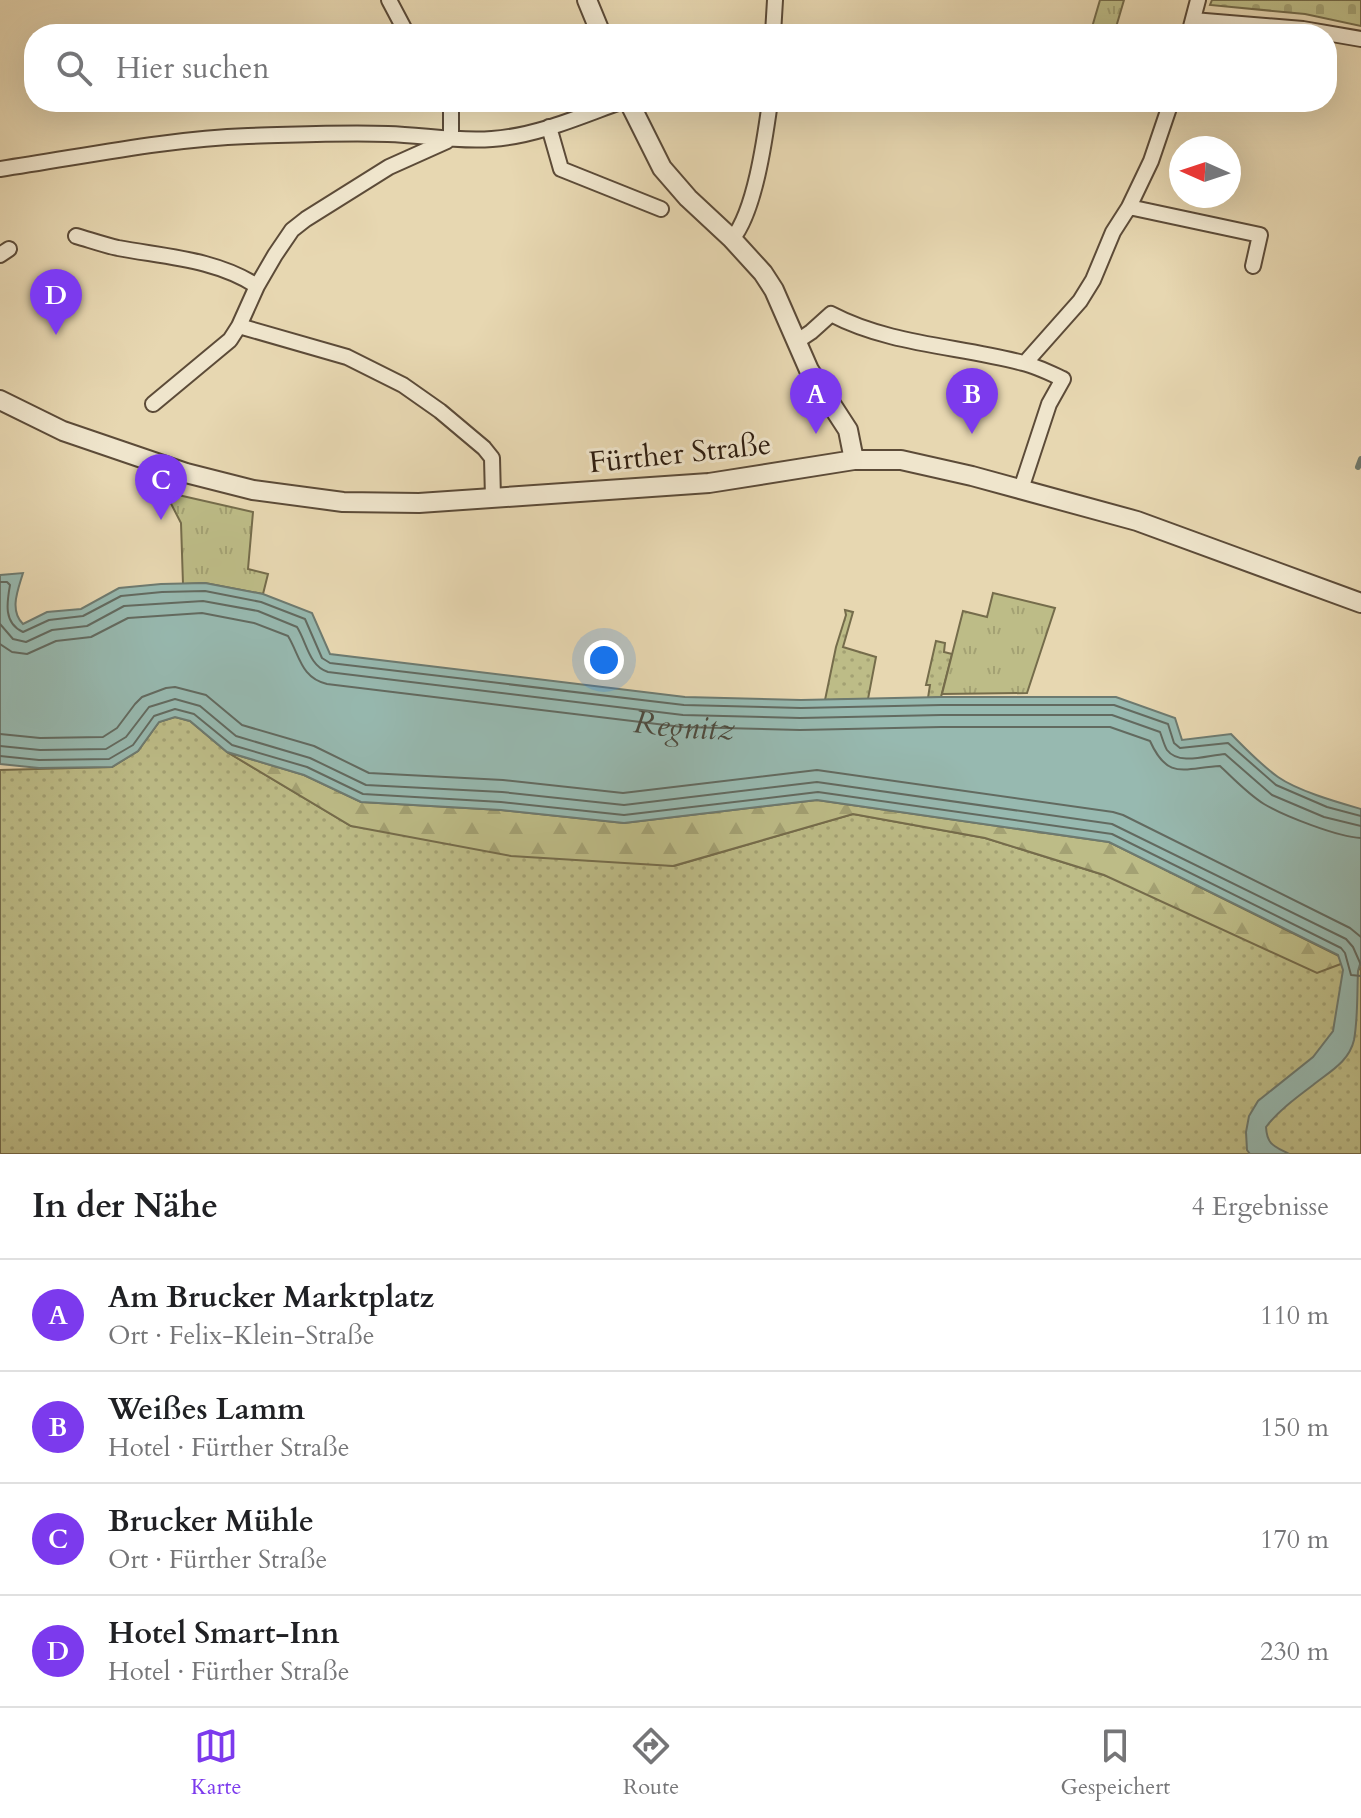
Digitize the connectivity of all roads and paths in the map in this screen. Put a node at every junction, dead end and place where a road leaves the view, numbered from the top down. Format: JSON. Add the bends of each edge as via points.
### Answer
{"nodes":[{"id":1,"x":389,"y":0,"type":"edge"},
{"id":2,"x":587,"y":0,"type":"edge"},
{"id":3,"x":775,"y":0,"type":"edge"},
{"id":4,"x":1198,"y":0,"type":"edge"},
{"id":5,"x":402,"y":24,"type":"edge"},
{"id":6,"x":597,"y":24,"type":"edge"},
{"id":7,"x":774,"y":24,"type":"edge"},
{"id":8,"x":1192,"y":24,"type":"edge"},
{"id":9,"x":1337,"y":35,"type":"edge"},
{"id":10,"x":1361,"y":39,"type":"edge"},
{"id":11,"x":451,"y":112,"type":"edge"},
{"id":12,"x":592,"y":112,"type":"edge"},
{"id":13,"x":634,"y":112,"type":"edge"},
{"id":14,"x":768,"y":112,"type":"edge"},
{"id":15,"x":1168,"y":112,"type":"edge"},
{"id":16,"x":549,"y":127,"type":"junction"},
{"id":17,"x":451,"y":139,"type":"junction"},
{"id":18,"x":0,"y":169,"type":"edge"},
{"id":19,"x":1129,"y":207,"type":"junction"},
{"id":20,"x":661,"y":209,"type":"dead end"},
{"id":21,"x":76,"y":236,"type":"dead end"},
{"id":22,"x":732,"y":239,"type":"junction"},
{"id":23,"x":1253,"y":266,"type":"dead end"},
{"id":24,"x":257,"y":286,"type":"junction"},
{"id":25,"x":239,"y":326,"type":"junction"},
{"id":26,"x":796,"y":342,"type":"junction"},
{"id":27,"x":1025,"y":363,"type":"junction"},
{"id":28,"x":0,"y":400,"type":"edge"},
{"id":29,"x":153,"y":404,"type":"dead end"},
{"id":30,"x":854,"y":460,"type":"junction"},
{"id":31,"x":1021,"y":489,"type":"junction"},
{"id":32,"x":493,"y":498,"type":"junction"},
{"id":33,"x":1361,"y":603,"type":"edge"}],
"edges":[{"from":1,"to":5,"type":"street"},
{"from":2,"to":6,"type":"street"},
{"from":3,"to":7,"type":"street"},
{"from":4,"to":8,"type":"street"},
{"from":9,"to":10,"type":"street"},
{"from":11,"to":17,"type":"street"},
{"from":12,"to":16,"type":"street"},
{"from":13,"to":22,"type":"street","via":[[662,168]]},
{"from":14,"to":22,"type":"street","via":[[749,210]]},
{"from":15,"to":19,"type":"street"},
{"from":16,"to":17,"type":"street","via":[[492,139]]},
{"from":16,"to":20,"type":"street","via":[[561,169]]},
{"from":17,"to":18,"type":"street","via":[[388,134],[244,136]]},
{"from":17,"to":24,"type":"street","via":[[389,167],[306,219],[283,241]]},
{"from":19,"to":23,"type":"street","via":[[1260,235]]},
{"from":19,"to":27,"type":"street","via":[[1080,301]]},
{"from":21,"to":24,"type":"street","via":[[203,262]]},
{"from":22,"to":26,"type":"street","via":[[774,290]]},
{"from":24,"to":25,"type":"street"},
{"from":25,"to":29,"type":"street","via":[[216,353]]},
{"from":25,"to":32,"type":"street","via":[[347,357],[403,385],[492,458]]},
{"from":26,"to":27,"type":"street","via":[[831,314],[876,334]]},
{"from":26,"to":30,"type":"street","via":[[848,430]]},
{"from":27,"to":31,"type":"street","via":[[1063,379],[1049,404]]},
{"from":28,"to":32,"type":"street","name":"Fürther Straße","via":[[122,452],[253,490],[370,503]]},
{"from":30,"to":31,"type":"street","name":"Fürther Straße","via":[[901,460]]},
{"from":30,"to":32,"type":"street","name":"Fürther Straße","via":[[709,483]]},
{"from":31,"to":33,"type":"street","name":"Fürther Straße","via":[[1137,521]]}]}
